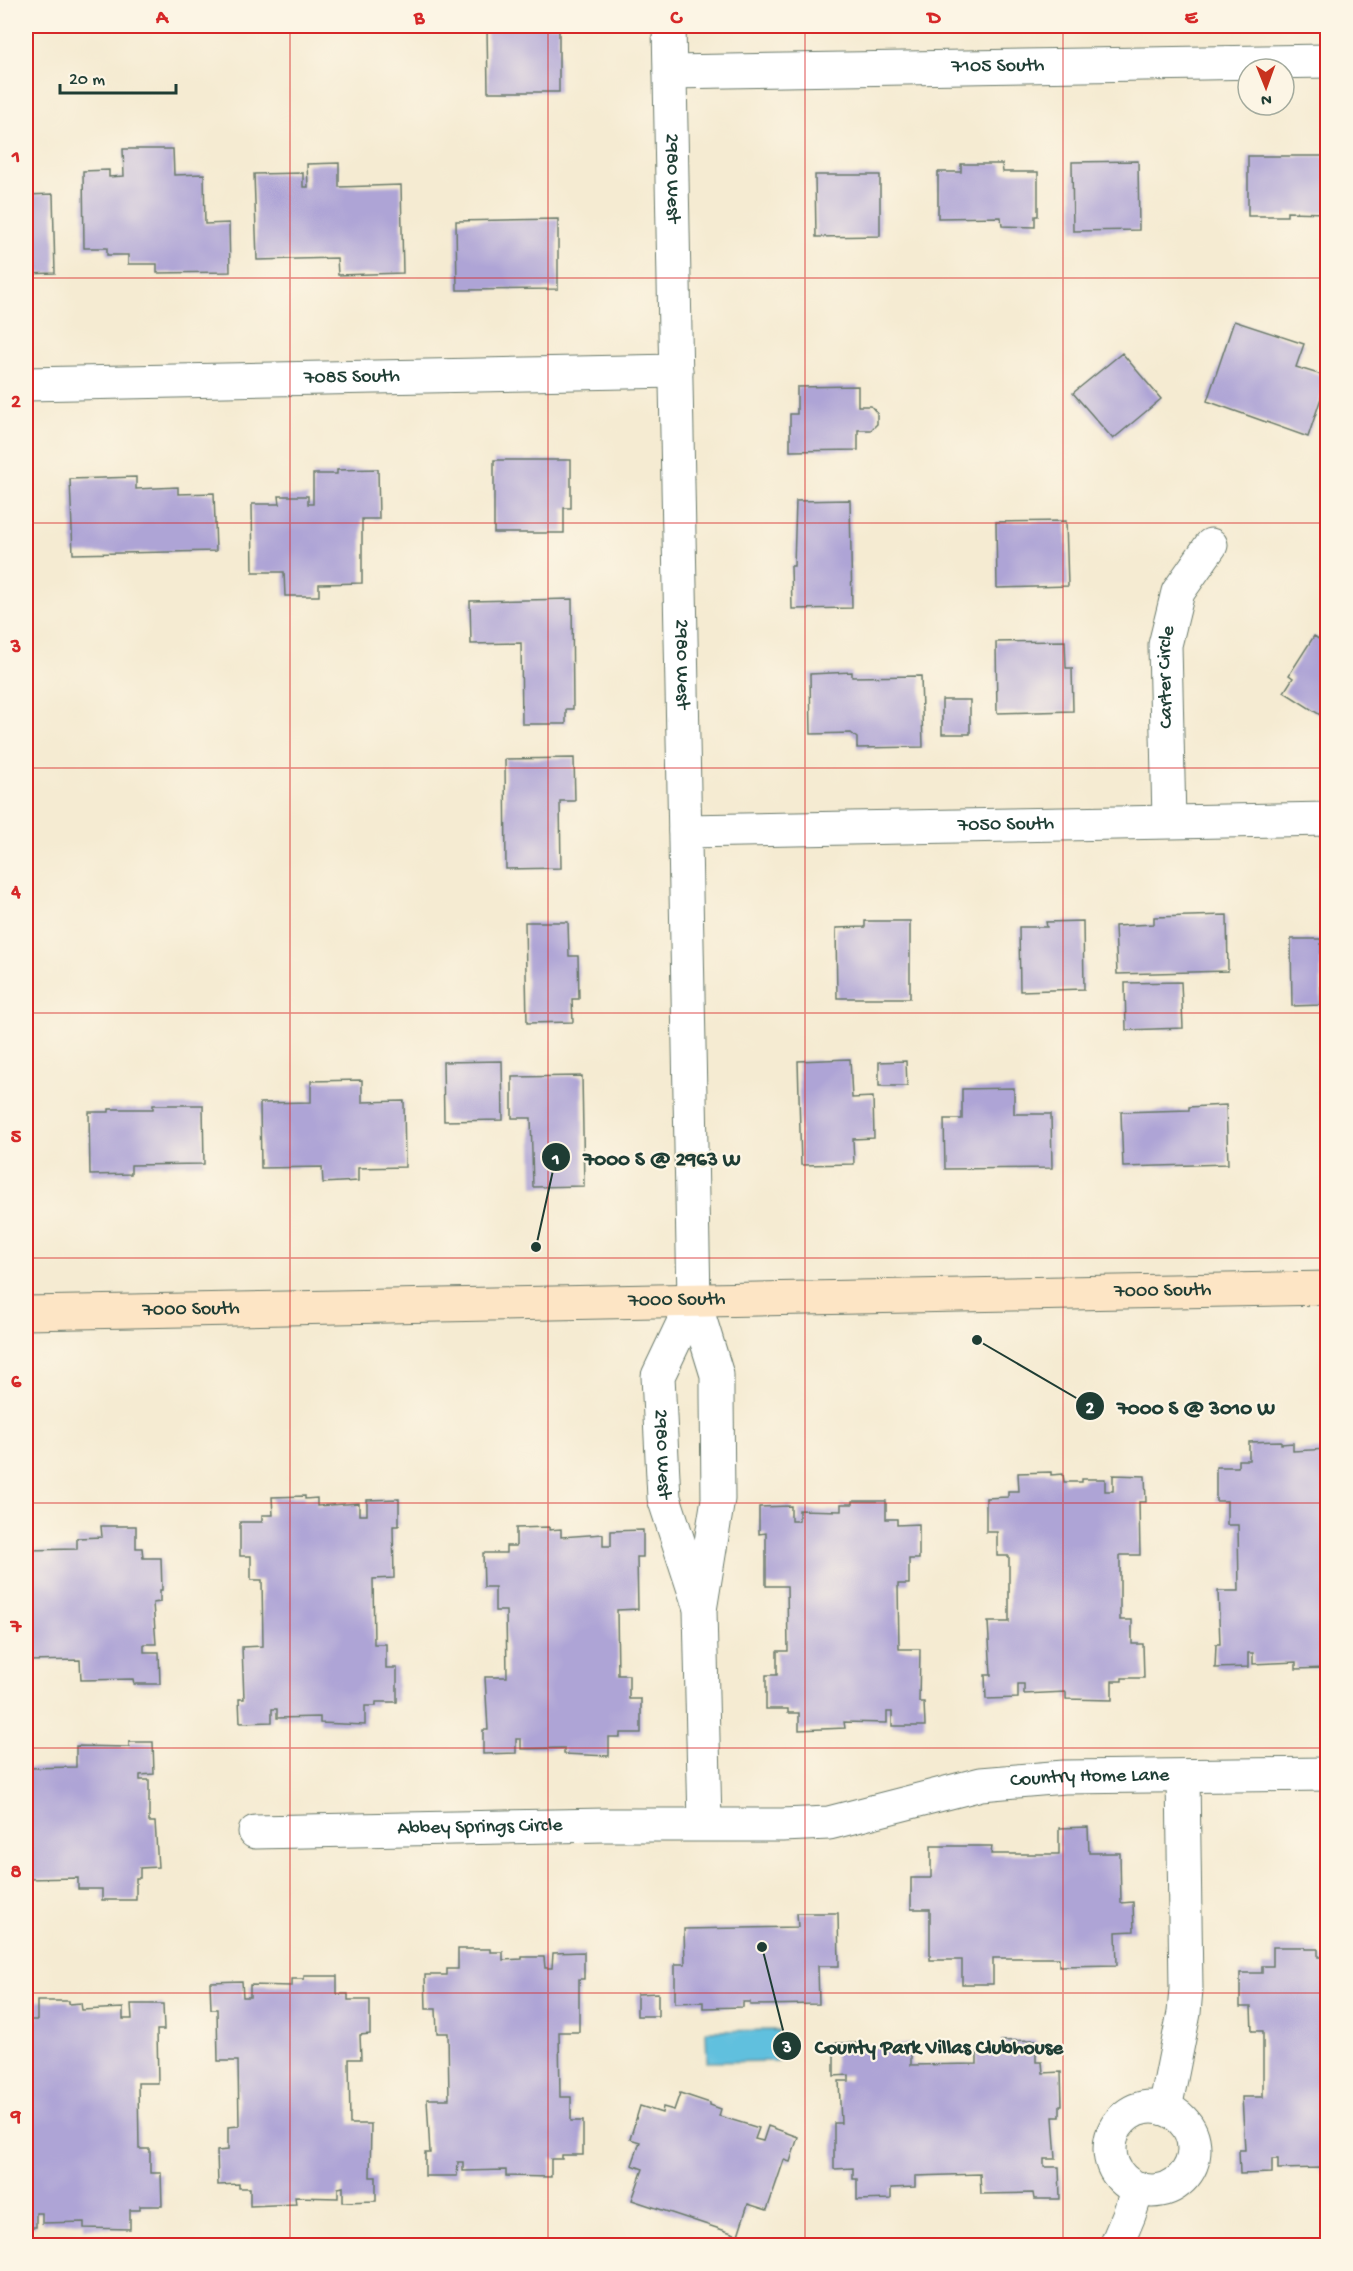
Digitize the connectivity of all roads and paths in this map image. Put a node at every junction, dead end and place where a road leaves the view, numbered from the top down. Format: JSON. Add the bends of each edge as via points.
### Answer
{"nodes":[{"id":1,"x":669,"y":26,"type":"edge"},
{"id":2,"x":1328,"y":61,"type":"edge"},
{"id":3,"x":670,"y":72,"type":"junction"},
{"id":4,"x":676,"y":371,"type":"junction"},
{"id":5,"x":26,"y":384,"type":"edge"},
{"id":6,"x":1212,"y":546,"type":"dead end"},
{"id":7,"x":1328,"y":819,"type":"edge"},
{"id":8,"x":1169,"y":821,"type":"junction"},
{"id":9,"x":685,"y":831,"type":"junction"},
{"id":10,"x":1328,"y":1288,"type":"edge"},
{"id":11,"x":694,"y":1300,"type":"junction"},
{"id":12,"x":26,"y":1313,"type":"edge"},
{"id":13,"x":700,"y":1610,"type":"junction"},
{"id":14,"x":1328,"y":1774,"type":"edge"},
{"id":15,"x":1183,"y":1777,"type":"junction"},
{"id":16,"x":705,"y":1824,"type":"junction"},
{"id":17,"x":255,"y":1832,"type":"dead end"},
{"id":18,"x":1166,"y":2109,"type":"junction"},
{"id":19,"x":1137,"y":2188,"type":"junction"},
{"id":20,"x":1116,"y":2246,"type":"edge"}],
"edges":[{"from":1,"to":3,"type":"street","name":"2980 West"},
{"from":2,"to":3,"type":"street","name":"7105 South"},
{"from":3,"to":4,"type":"street","name":"2980 West"},
{"from":4,"to":5,"type":"street","name":"7085 South"},
{"from":4,"to":9,"type":"street","name":"2980 West"},
{"from":6,"to":8,"type":"street","name":"Carter Circle","via":[[1178,592],[1165,645]]},
{"from":7,"to":8,"type":"street","name":"7050 South"},
{"from":8,"to":9,"type":"street","name":"7050 South"},
{"from":9,"to":11,"type":"street","name":"2980 West"},
{"from":10,"to":11,"type":"main road","name":"7000 South"},
{"from":11,"to":12,"type":"main road","name":"7000 South"},
{"from":11,"to":13,"type":"street","name":"2980 West","via":[[717,1375],[718,1499]]},
{"from":11,"to":13,"type":"street","name":"2980 West","via":[[658,1376],[664,1498]]},
{"from":13,"to":16,"type":"street","name":"2980 West"},
{"from":14,"to":15,"type":"street"},
{"from":15,"to":16,"type":"street","name":"Country Home Lane","via":[[1021,1779],[981,1784],[829,1823]]},
{"from":15,"to":18,"type":"street","name":"Country Home Lane","via":[[1186,1989]]},
{"from":16,"to":17,"type":"street","name":"Abbey Springs Circle"},
{"from":18,"to":19,"type":"street","via":[[1143,2108],[1130,2113],[1113,2134],[1112,2161],[1118,2173]]},
{"from":18,"to":19,"type":"street","via":[[1182,2119],[1190,2130],[1194,2157],[1180,2181],[1168,2188]]},
{"from":19,"to":20,"type":"street"}]}
